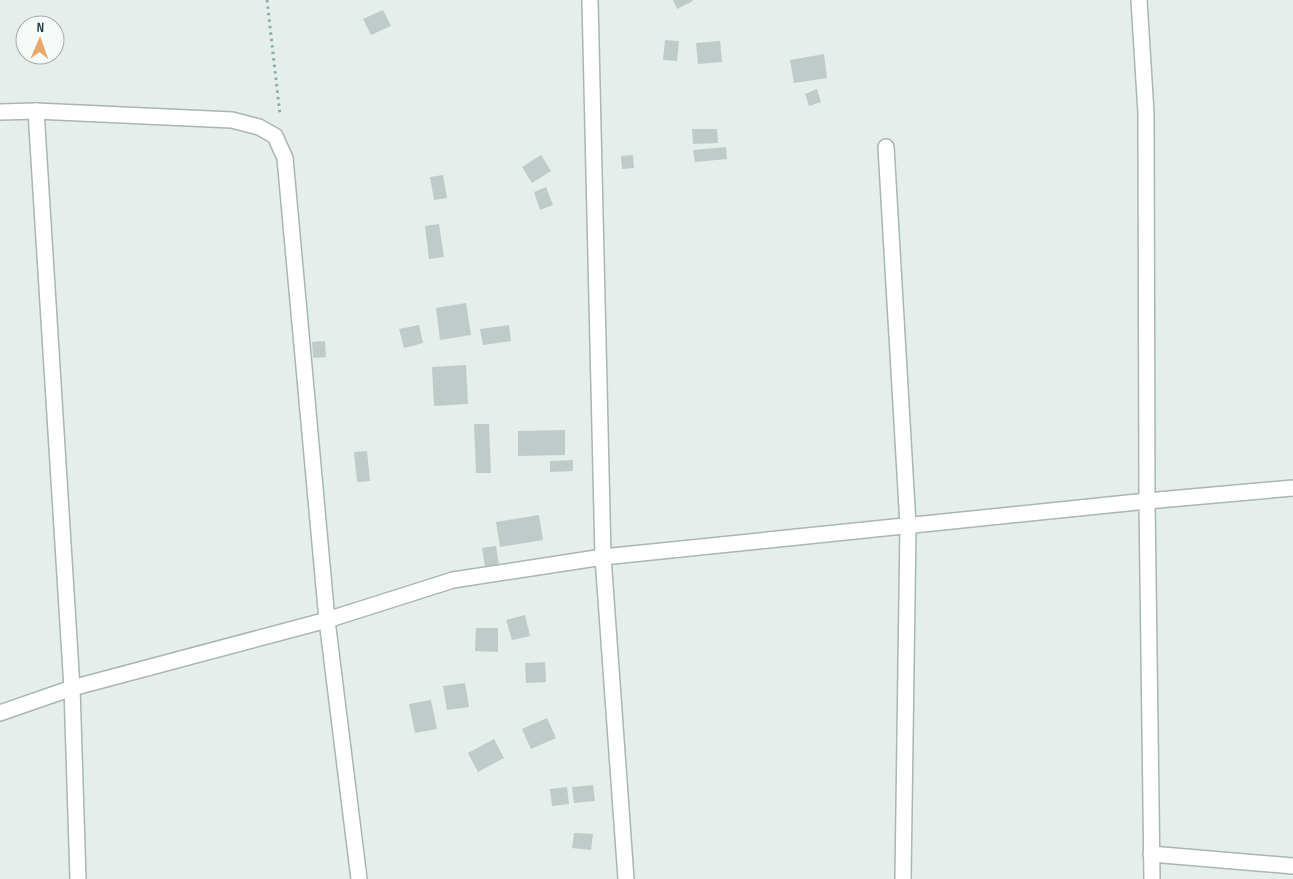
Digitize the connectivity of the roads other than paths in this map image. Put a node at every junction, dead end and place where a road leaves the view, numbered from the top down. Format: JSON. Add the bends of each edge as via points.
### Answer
{"nodes":[{"id":1,"x":590,"y":0,"type":"edge"},
{"id":2,"x":1140,"y":0,"type":"edge"},
{"id":3,"x":36,"y":111,"type":"junction"},
{"id":4,"x":0,"y":112,"type":"edge"},
{"id":5,"x":886,"y":147,"type":"dead end"},
{"id":6,"x":1293,"y":488,"type":"edge"},
{"id":7,"x":1147,"y":501,"type":"junction"},
{"id":8,"x":908,"y":525,"type":"junction"},
{"id":9,"x":603,"y":557,"type":"junction"},
{"id":10,"x":327,"y":620,"type":"junction"},
{"id":11,"x":72,"y":688,"type":"junction"},
{"id":12,"x":0,"y":713,"type":"edge"},
{"id":13,"x":1151,"y":854,"type":"junction"},
{"id":14,"x":1293,"y":866,"type":"edge"},
{"id":15,"x":78,"y":879,"type":"edge"},
{"id":16,"x":359,"y":879,"type":"edge"},
{"id":17,"x":626,"y":879,"type":"edge"},
{"id":18,"x":902,"y":879,"type":"edge"},
{"id":19,"x":1152,"y":879,"type":"edge"}],
"edges":[{"from":1,"to":9,"type":"street"},
{"from":2,"to":7,"type":"street","via":[[1146,113]]},
{"from":3,"to":4,"type":"street"},
{"from":3,"to":10,"type":"street","via":[[232,120],[259,127],[275,136],[285,158]]},
{"from":3,"to":11,"type":"street"},
{"from":5,"to":8,"type":"street"},
{"from":6,"to":7,"type":"street"},
{"from":7,"to":8,"type":"street"},
{"from":7,"to":13,"type":"street"},
{"from":8,"to":9,"type":"street"},
{"from":8,"to":18,"type":"street"},
{"from":9,"to":10,"type":"street","via":[[453,580]]},
{"from":9,"to":17,"type":"street"},
{"from":10,"to":11,"type":"street"},
{"from":10,"to":16,"type":"street"},
{"from":11,"to":12,"type":"street"},
{"from":11,"to":15,"type":"street"},
{"from":13,"to":14,"type":"street"},
{"from":13,"to":19,"type":"street"}]}
